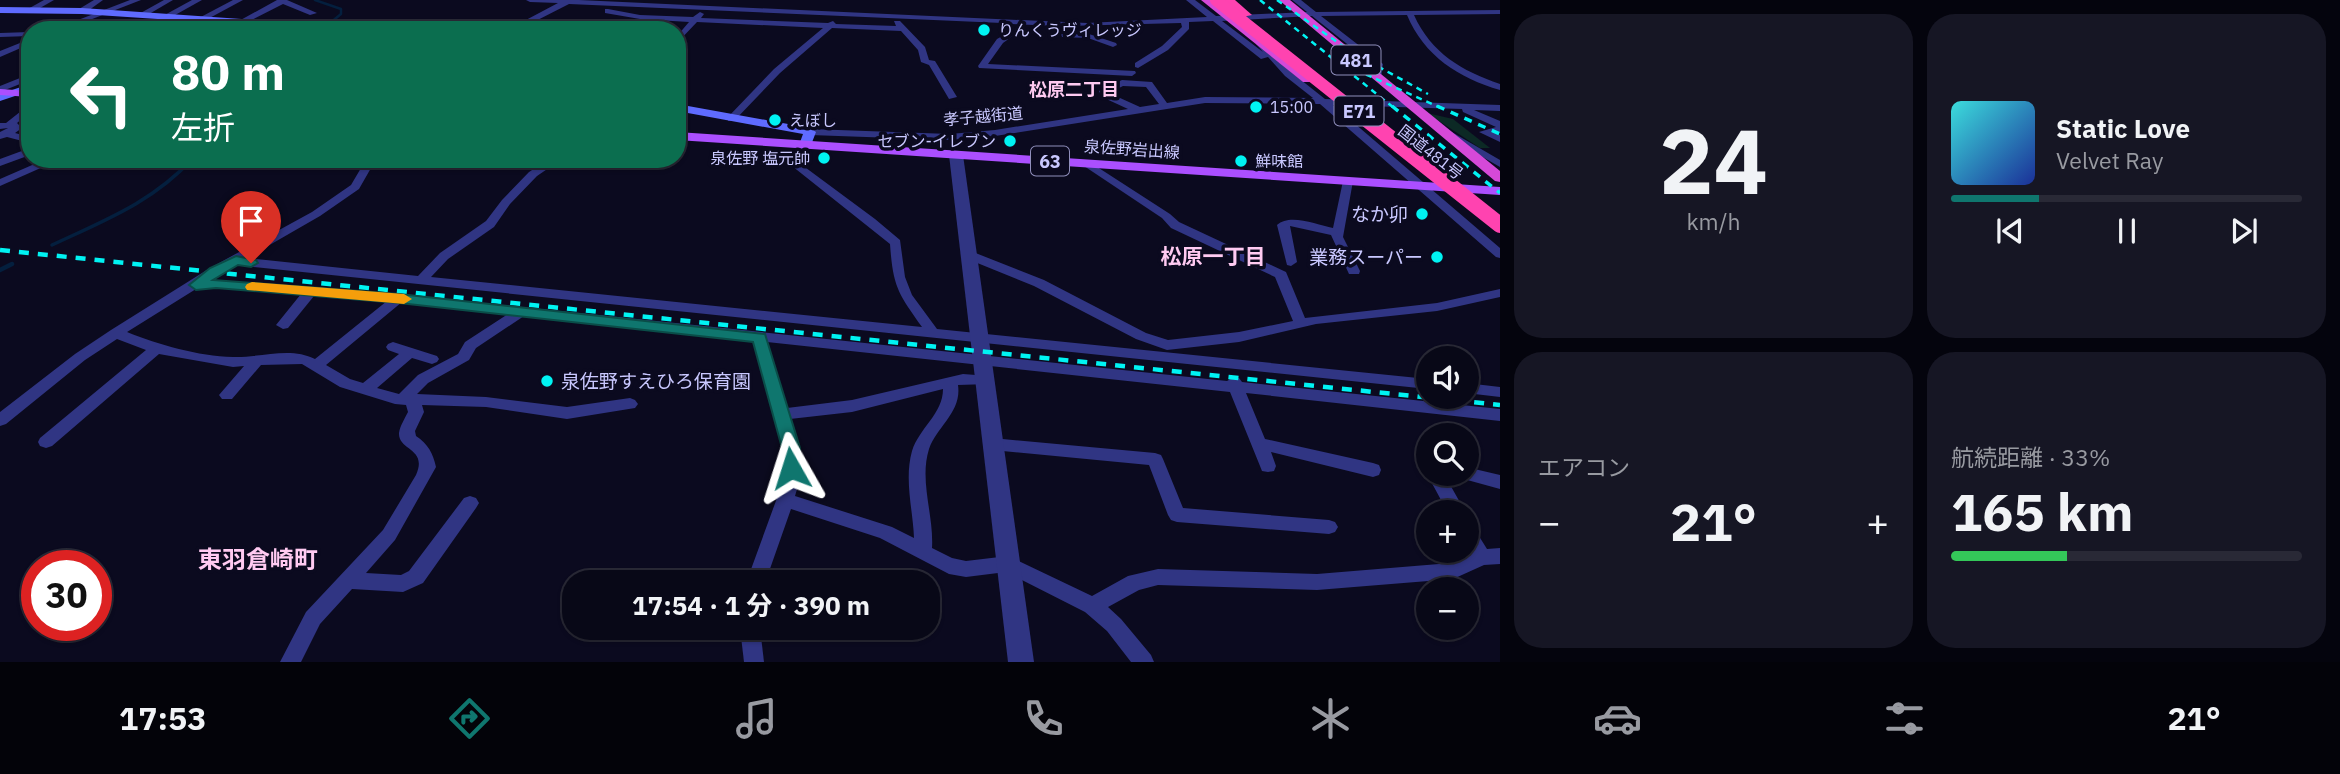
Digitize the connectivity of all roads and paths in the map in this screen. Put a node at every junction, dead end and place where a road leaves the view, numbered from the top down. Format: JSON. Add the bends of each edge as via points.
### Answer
{"nodes":[{"id":1,"x":50,"y":0,"type":"edge"},
{"id":2,"x":99,"y":0,"type":"edge"},
{"id":3,"x":137,"y":0,"type":"edge"},
{"id":4,"x":169,"y":0,"type":"edge"},
{"id":5,"x":198,"y":0,"type":"edge"},
{"id":6,"x":239,"y":0,"type":"edge"},
{"id":7,"x":282,"y":0,"type":"edge"},
{"id":8,"x":530,"y":0,"type":"edge"},
{"id":9,"x":1190,"y":0,"type":"edge"},
{"id":10,"x":1228,"y":0,"type":"edge"},
{"id":11,"x":1284,"y":0,"type":"edge"},
{"id":12,"x":1296,"y":0,"type":"edge"},
{"id":13,"x":1474,"y":0,"type":"edge"},
{"id":14,"x":565,"y":3,"type":"edge"},
{"id":15,"x":30,"y":5,"type":"edge"},
{"id":16,"x":1210,"y":5,"type":"edge"},
{"id":17,"x":705,"y":8,"type":"junction"},
{"id":18,"x":5,"y":10,"type":"edge"},
{"id":19,"x":82,"y":11,"type":"junction"},
{"id":20,"x":104,"y":12,"type":"junction"},
{"id":21,"x":1488,"y":12,"type":"junction"},
{"id":22,"x":1500,"y":12,"type":"edge"},
{"id":23,"x":313,"y":13,"type":"dead end"},
{"id":24,"x":841,"y":14,"type":"junction"},
{"id":25,"x":1308,"y":14,"type":"junction"},
{"id":26,"x":1410,"y":14,"type":"junction"},
{"id":27,"x":141,"y":15,"type":"junction"},
{"id":28,"x":892,"y":16,"type":"junction"},
{"id":29,"x":165,"y":17,"type":"junction"},
{"id":30,"x":1227,"y":18,"type":"junction"},
{"id":31,"x":195,"y":19,"type":"junction"},
{"id":32,"x":695,"y":19,"type":"junction"},
{"id":33,"x":80,"y":21,"type":"edge"},
{"id":34,"x":190,"y":21,"type":"edge"},
{"id":35,"x":226,"y":21,"type":"edge"},
{"id":36,"x":243,"y":21,"type":"edge"},
{"id":37,"x":529,"y":21,"type":"edge"},
{"id":38,"x":1004,"y":21,"type":"junction"},
{"id":39,"x":1185,"y":21,"type":"junction"},
{"id":40,"x":1062,"y":24,"type":"junction"},
{"id":41,"x":830,"y":26,"type":"junction"},
{"id":42,"x":902,"y":29,"type":"junction"},
{"id":43,"x":686,"y":30,"type":"edge"},
{"id":44,"x":21,"y":34,"type":"edge"},
{"id":45,"x":0,"y":35,"type":"edge"},
{"id":46,"x":1260,"y":44,"type":"junction"},
{"id":47,"x":21,"y":45,"type":"edge"},
{"id":48,"x":1113,"y":45,"type":"dead end"},
{"id":49,"x":0,"y":54,"type":"edge"},
{"id":50,"x":1288,"y":75,"type":"junction"},
{"id":51,"x":21,"y":82,"type":"edge"},
{"id":52,"x":1500,"y":87,"type":"edge"},
{"id":53,"x":4,"y":91,"type":"edge"},
{"id":54,"x":952,"y":97,"type":"dead end"},
{"id":55,"x":0,"y":98,"type":"edge"},
{"id":56,"x":1332,"y":103,"type":"junction"},
{"id":57,"x":1412,"y":106,"type":"junction"},
{"id":58,"x":1166,"y":107,"type":"junction"},
{"id":59,"x":1462,"y":108,"type":"junction"},
{"id":60,"x":1500,"y":108,"type":"edge"},
{"id":61,"x":686,"y":109,"type":"edge"},
{"id":62,"x":1140,"y":111,"type":"junction"},
{"id":63,"x":21,"y":115,"type":"edge"},
{"id":64,"x":731,"y":119,"type":"junction"},
{"id":65,"x":1434,"y":124,"type":"junction"},
{"id":66,"x":1354,"y":126,"type":"junction"},
{"id":67,"x":1500,"y":127,"type":"edge"},
{"id":68,"x":4,"y":130,"type":"edge"},
{"id":69,"x":1475,"y":131,"type":"dead end"},
{"id":70,"x":686,"y":136,"type":"edge"},
{"id":71,"x":21,"y":137,"type":"edge"},
{"id":72,"x":807,"y":138,"type":"junction"},
{"id":73,"x":1500,"y":140,"type":"edge"},
{"id":74,"x":21,"y":155,"type":"edge"},
{"id":75,"x":956,"y":155,"type":"junction"},
{"id":76,"x":0,"y":163,"type":"edge"},
{"id":77,"x":1088,"y":164,"type":"junction"},
{"id":78,"x":1420,"y":164,"type":"junction"},
{"id":79,"x":1500,"y":164,"type":"edge"},
{"id":80,"x":35,"y":168,"type":"edge"},
{"id":81,"x":366,"y":168,"type":"edge"},
{"id":82,"x":543,"y":168,"type":"edge"},
{"id":83,"x":1500,"y":178,"type":"edge"},
{"id":84,"x":1348,"y":181,"type":"junction"},
{"id":85,"x":0,"y":183,"type":"edge"},
{"id":86,"x":1423,"y":187,"type":"junction"},
{"id":87,"x":1449,"y":188,"type":"junction"},
{"id":88,"x":1500,"y":191,"type":"edge"},
{"id":89,"x":1500,"y":208,"type":"edge"},
{"id":90,"x":1500,"y":225,"type":"edge"},
{"id":91,"x":1500,"y":231,"type":"edge"},
{"id":92,"x":1338,"y":233,"type":"junction"},
{"id":93,"x":1500,"y":254,"type":"edge"},
{"id":94,"x":969,"y":255,"type":"junction"},
{"id":95,"x":236,"y":261,"type":"junction"},
{"id":96,"x":1291,"y":262,"type":"dead end"},
{"id":97,"x":1353,"y":271,"type":"dead end"},
{"id":98,"x":421,"y":281,"type":"junction"},
{"id":99,"x":196,"y":285,"type":"junction"},
{"id":100,"x":310,"y":292,"type":"junction"},
{"id":101,"x":1500,"y":293,"type":"edge"},
{"id":102,"x":399,"y":299,"type":"junction"},
{"id":103,"x":520,"y":312,"type":"junction"},
{"id":104,"x":1301,"y":324,"type":"junction"},
{"id":105,"x":284,"y":325,"type":"dead end"},
{"id":106,"x":116,"y":333,"type":"junction"},
{"id":107,"x":934,"y":334,"type":"junction"},
{"id":108,"x":759,"y":338,"type":"junction"},
{"id":109,"x":979,"y":338,"type":"junction"},
{"id":110,"x":393,"y":347,"type":"dead end"},
{"id":111,"x":156,"y":349,"type":"junction"},
{"id":112,"x":410,"y":352,"type":"junction"},
{"id":113,"x":432,"y":359,"type":"dead end"},
{"id":114,"x":256,"y":362,"type":"junction"},
{"id":115,"x":1229,"y":364,"type":"junction"},
{"id":116,"x":316,"y":365,"type":"junction"},
{"id":117,"x":983,"y":371,"type":"junction"},
{"id":118,"x":950,"y":382,"type":"junction"},
{"id":119,"x":1416,"y":383,"type":"edge"},
{"id":120,"x":1236,"y":387,"type":"junction"},
{"id":121,"x":366,"y":389,"type":"junction"},
{"id":122,"x":1479,"y":390,"type":"edge"},
{"id":123,"x":1500,"y":392,"type":"edge"},
{"id":124,"x":227,"y":395,"type":"dead end"},
{"id":125,"x":407,"y":400,"type":"junction"},
{"id":126,"x":630,"y":404,"type":"dead end"},
{"id":127,"x":782,"y":414,"type":"junction"},
{"id":128,"x":1500,"y":415,"type":"edge"},
{"id":129,"x":0,"y":421,"type":"edge"},
{"id":130,"x":46,"y":442,"type":"dead end"},
{"id":131,"x":1258,"y":443,"type":"junction"},
{"id":132,"x":992,"y":444,"type":"junction"},
{"id":133,"x":1268,"y":466,"type":"dead end"},
{"id":134,"x":1373,"y":471,"type":"dead end"},
{"id":135,"x":1479,"y":476,"type":"edge"},
{"id":136,"x":1500,"y":482,"type":"edge"},
{"id":137,"x":786,"y":500,"type":"junction"},
{"id":138,"x":470,"y":503,"type":"dead end"},
{"id":139,"x":1329,"y":527,"type":"dead end"},
{"id":140,"x":923,"y":553,"type":"junction"},
{"id":141,"x":1491,"y":556,"type":"edge"},
{"id":142,"x":1008,"y":564,"type":"junction"},
{"id":143,"x":760,"y":570,"type":"edge"},
{"id":144,"x":346,"y":580,"type":"junction"},
{"id":145,"x":1092,"y":606,"type":"junction"},
{"id":146,"x":751,"y":640,"type":"edge"},
{"id":147,"x":752,"y":661,"type":"edge"},
{"id":148,"x":290,"y":662,"type":"edge"},
{"id":149,"x":1021,"y":662,"type":"edge"},
{"id":150,"x":1144,"y":662,"type":"edge"}],
"edges":[{"from":1,"to":15,"type":"street"},
{"from":2,"to":19,"type":"street"},
{"from":3,"to":20,"type":"street"},
{"from":4,"to":27,"type":"street"},
{"from":5,"to":29,"type":"street"},
{"from":6,"to":31,"type":"street"},
{"from":7,"to":23,"type":"street"},
{"from":7,"to":36,"type":"street"},
{"from":8,"to":14,"type":"street"},
{"from":9,"to":16,"type":"street"},
{"from":10,"to":89,"type":"highway","number":"E71"},
{"from":11,"to":25,"type":"highway","name":"国道481号","number":"481"},
{"from":12,"to":25,"type":"street"},
{"from":13,"to":21,"type":"street"},
{"from":14,"to":17,"type":"street"},
{"from":14,"to":32,"type":"street","via":[[640,17]]},
{"from":14,"to":37,"type":"street"},
{"from":15,"to":18,"type":"main road"},
{"from":15,"to":19,"type":"main road"},
{"from":16,"to":30,"type":"highway","name":"国道481号","number":"481"},
{"from":16,"to":39,"type":"street"},
{"from":16,"to":50,"type":"street"},
{"from":16,"to":90,"type":"highway","number":"E71","bridge":true},
{"from":17,"to":24,"type":"street"},
{"from":17,"to":32,"type":"street"},
{"from":19,"to":20,"type":"main road"},
{"from":20,"to":27,"type":"main road"},
{"from":20,"to":33,"type":"street"},
{"from":21,"to":22,"type":"street"},
{"from":21,"to":26,"type":"street"},
{"from":24,"to":28,"type":"street"},
{"from":24,"to":41,"type":"street"},
{"from":25,"to":26,"type":"street"},
{"from":25,"to":30,"type":"street"},
{"from":25,"to":57,"type":"highway","name":"国道481号","number":"481"},
{"from":26,"to":52,"type":"street","via":[[1417,33],[1436,55]]},
{"from":27,"to":29,"type":"main road"},
{"from":28,"to":38,"type":"street"},
{"from":28,"to":42,"type":"street"},
{"from":29,"to":31,"type":"main road"},
{"from":30,"to":46,"type":"highway","name":"国道481号","number":"481"},
{"from":31,"to":34,"type":"main road"},
{"from":31,"to":35,"type":"main road"},
{"from":32,"to":41,"type":"street"},
{"from":32,"to":43,"type":"street"},
{"from":38,"to":39,"type":"street","via":[[1010,35],[982,66],[1135,69],[1165,48],[1186,27]]},
{"from":38,"to":40,"type":"street"},
{"from":39,"to":40,"type":"street"},
{"from":40,"to":48,"type":"street","via":[[1065,35],[1089,36]]},
{"from":41,"to":42,"type":"street"},
{"from":41,"to":64,"type":"street","via":[[776,71]]},
{"from":42,"to":54,"type":"street","via":[[922,49],[925,62],[932,63]]},
{"from":44,"to":45,"type":"street"},
{"from":46,"to":50,"type":"street"},
{"from":46,"to":56,"type":"highway","name":"国道481号","number":"481"},
{"from":47,"to":49,"type":"street"},
{"from":50,"to":56,"type":"street"},
{"from":51,"to":53,"type":"street"},
{"from":53,"to":55,"type":"main road"},
{"from":56,"to":57,"type":"street","name":"孝子越街道"},
{"from":56,"to":58,"type":"street","name":"孝子越街道","via":[[1218,100]]},
{"from":56,"to":66,"type":"street"},
{"from":56,"to":78,"type":"highway","name":"国道481号","number":"481"},
{"from":57,"to":59,"type":"street","name":"孝子越街道"},
{"from":57,"to":65,"type":"highway","name":"国道481号","number":"481"},
{"from":58,"to":62,"type":"street","name":"孝子越街道"},
{"from":58,"to":62,"type":"street","via":[[1149,84],[1122,83],[1104,91]]},
{"from":59,"to":60,"type":"street","name":"孝子越街道"},
{"from":59,"to":67,"type":"street"},
{"from":61,"to":64,"type":"main road"},
{"from":62,"to":72,"type":"street","name":"孝子越街道","via":[[950,137]]},
{"from":63,"to":68,"type":"street"},
{"from":64,"to":72,"type":"main road"},
{"from":65,"to":79,"type":"street"},
{"from":65,"to":83,"type":"highway","name":"国道481号","number":"481"},
{"from":66,"to":78,"type":"street"},
{"from":66,"to":86,"type":"street"},
{"from":67,"to":73,"type":"street","via":[[1485,132]]},
{"from":68,"to":71,"type":"street"},
{"from":69,"to":73,"type":"street"},
{"from":70,"to":72,"type":"main road","name":"泉佐野岩出線","number":"63"},
{"from":72,"to":75,"type":"main road","name":"泉佐野岩出線","number":"63"},
{"from":72,"to":107,"type":"street","via":[[792,162],[896,243],[906,295]]},
{"from":74,"to":76,"type":"street"},
{"from":75,"to":77,"type":"main road","name":"泉佐野岩出線","number":"63"},
{"from":75,"to":94,"type":"street"},
{"from":77,"to":84,"type":"main road","name":"泉佐野岩出線","number":"63"},
{"from":77,"to":104,"type":"street","via":[[1175,225],[1281,275]]},
{"from":78,"to":87,"type":"highway","name":"国道481号","number":"481"},
{"from":80,"to":85,"type":"street"},
{"from":81,"to":95,"type":"street","via":[[355,187]]},
{"from":82,"to":98,"type":"street","via":[[490,224],[444,256]]},
{"from":84,"to":86,"type":"main road","name":"泉佐野岩出線","number":"63"},
{"from":84,"to":92,"type":"street"},
{"from":86,"to":87,"type":"main road","name":"泉佐野岩出線","number":"63"},
{"from":86,"to":93,"type":"street"},
{"from":87,"to":88,"type":"main road","name":"泉佐野岩出線","number":"63"},
{"from":87,"to":91,"type":"highway","name":"国道481号","number":"481"},
{"from":92,"to":96,"type":"street","via":[[1288,222],[1283,225]]},
{"from":92,"to":97,"type":"street"},
{"from":94,"to":104,"type":"street","via":[[1059,292],[1158,343],[1239,337]]},
{"from":94,"to":109,"type":"street"},
{"from":95,"to":98,"type":"street"},
{"from":95,"to":99,"type":"street"},
{"from":98,"to":107,"type":"street"},
{"from":99,"to":100,"type":"street"},
{"from":99,"to":106,"type":"street"},
{"from":100,"to":102,"type":"street"},
{"from":100,"to":105,"type":"street"},
{"from":101,"to":104,"type":"street","via":[[1437,307]]},
{"from":102,"to":103,"type":"street"},
{"from":102,"to":116,"type":"street"},
{"from":103,"to":108,"type":"street"},
{"from":103,"to":125,"type":"street","via":[[470,345],[464,357],[423,379]]},
{"from":106,"to":111,"type":"street"},
{"from":106,"to":129,"type":"street"},
{"from":107,"to":109,"type":"street"},
{"from":108,"to":117,"type":"street"},
{"from":108,"to":127,"type":"street"},
{"from":109,"to":115,"type":"street"},
{"from":109,"to":117,"type":"street"},
{"from":110,"to":112,"type":"street"},
{"from":111,"to":114,"type":"street"},
{"from":111,"to":130,"type":"street"},
{"from":112,"to":113,"type":"street"},
{"from":112,"to":121,"type":"street"},
{"from":114,"to":116,"type":"street","via":[[293,358]]},
{"from":114,"to":124,"type":"street"},
{"from":115,"to":119,"type":"street"},
{"from":115,"to":120,"type":"street"},
{"from":116,"to":121,"type":"street","via":[[331,377]]},
{"from":117,"to":118,"type":"street"},
{"from":117,"to":120,"type":"street"},
{"from":117,"to":132,"type":"street"},
{"from":118,"to":127,"type":"street","via":[[852,406]]},
{"from":118,"to":140,"type":"street","via":[[951,403],[927,435],[917,462]]},
{"from":120,"to":128,"type":"street"},
{"from":120,"to":131,"type":"street"},
{"from":121,"to":125,"type":"street"},
{"from":122,"to":123,"type":"street"},
{"from":125,"to":126,"type":"street","via":[[486,402],[567,413]]},
{"from":125,"to":144,"type":"street","via":[[416,412],[408,439],[419,446],[428,467],[389,535]]},
{"from":127,"to":137,"type":"street","via":[[791,448]]},
{"from":131,"to":133,"type":"street"},
{"from":131,"to":134,"type":"street"},
{"from":132,"to":139,"type":"street","via":[[1155,459],[1177,515]]},
{"from":132,"to":142,"type":"street"},
{"from":135,"to":136,"type":"street"},
{"from":137,"to":140,"type":"street","via":[[887,532]]},
{"from":137,"to":143,"type":"street"},
{"from":138,"to":144,"type":"street","via":[[416,577],[403,583]]},
{"from":140,"to":142,"type":"street","via":[[966,569]]},
{"from":141,"to":145,"type":"street","via":[[1453,571],[1317,582],[1158,578],[1135,582]]},
{"from":142,"to":145,"type":"street"},
{"from":142,"to":149,"type":"street"},
{"from":144,"to":148,"type":"street","via":[[313,618]]},
{"from":145,"to":150,"type":"street"},
{"from":146,"to":147,"type":"street"}]}
